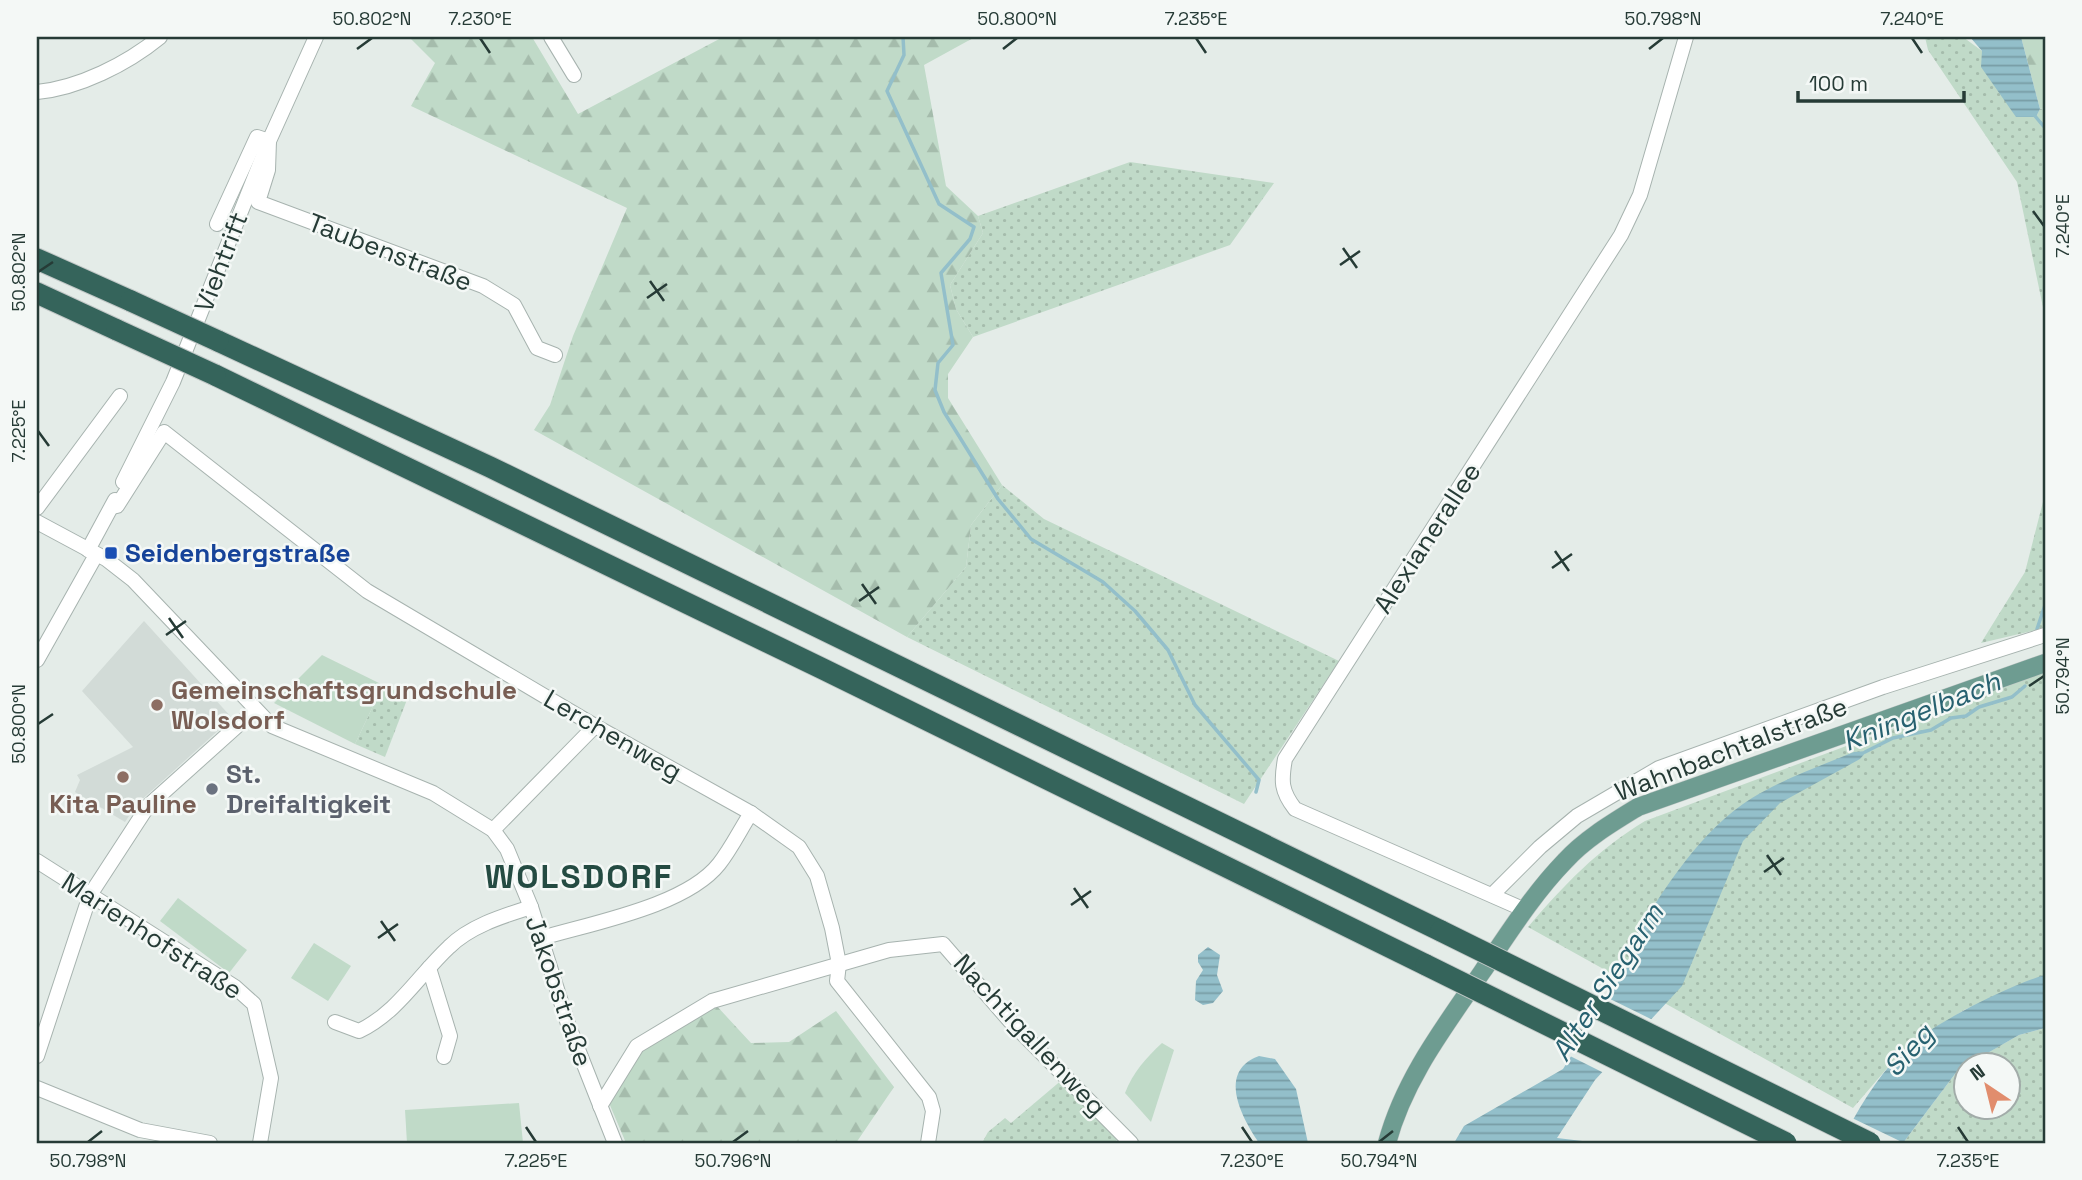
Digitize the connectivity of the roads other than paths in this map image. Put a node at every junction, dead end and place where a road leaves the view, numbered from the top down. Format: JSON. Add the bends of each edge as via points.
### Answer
{"nodes":[{"id":1,"x":160,"y":37,"type":"edge"},
{"id":2,"x":316,"y":37,"type":"edge"},
{"id":3,"x":551,"y":37,"type":"edge"},
{"id":4,"x":1686,"y":37,"type":"edge"},
{"id":5,"x":574,"y":75,"type":"dead end"},
{"id":6,"x":37,"y":92,"type":"edge"},
{"id":7,"x":269,"y":141,"type":"junction"},
{"id":8,"x":217,"y":224,"type":"dead end"},
{"id":9,"x":37,"y":259,"type":"edge"},
{"id":10,"x":37,"y":293,"type":"edge"},
{"id":11,"x":555,"y":355,"type":"dead end"},
{"id":12,"x":120,"y":396,"type":"dead end"},
{"id":13,"x":111,"y":507,"type":"junction"},
{"id":14,"x":37,"y":508,"type":"edge"},
{"id":15,"x":37,"y":522,"type":"edge"},
{"id":16,"x":92,"y":552,"type":"junction"},
{"id":17,"x":2045,"y":635,"type":"edge"},
{"id":18,"x":37,"y":660,"type":"edge"},
{"id":19,"x":2045,"y":663,"type":"edge"},
{"id":20,"x":255,"y":710,"type":"junction"},
{"id":21,"x":595,"y":726,"type":"junction"},
{"id":22,"x":751,"y":813,"type":"junction"},
{"id":23,"x":493,"y":830,"type":"junction"},
{"id":24,"x":37,"y":861,"type":"edge"},
{"id":25,"x":1493,"y":894,"type":"junction"},
{"id":26,"x":90,"y":895,"type":"junction"},
{"id":27,"x":531,"y":906,"type":"junction"},
{"id":28,"x":1525,"y":910,"type":"junction"},
{"id":29,"x":542,"y":938,"type":"junction"},
{"id":30,"x":839,"y":964,"type":"junction"},
{"id":31,"x":429,"y":968,"type":"junction"},
{"id":32,"x":335,"y":1022,"type":"dead end"},
{"id":33,"x":37,"y":1056,"type":"edge"},
{"id":34,"x":444,"y":1058,"type":"dead end"},
{"id":35,"x":37,"y":1088,"type":"edge"},
{"id":36,"x":600,"y":1106,"type":"junction"},
{"id":37,"x":210,"y":1143,"type":"edge"},
{"id":38,"x":260,"y":1143,"type":"edge"},
{"id":39,"x":615,"y":1143,"type":"edge"},
{"id":40,"x":928,"y":1143,"type":"edge"},
{"id":41,"x":1131,"y":1143,"type":"edge"},
{"id":42,"x":1387,"y":1143,"type":"edge"},
{"id":43,"x":1786,"y":1143,"type":"edge"},
{"id":44,"x":1870,"y":1143,"type":"edge"}],
"edges":[{"from":1,"to":6,"type":"street","via":[[83,81]]},
{"from":2,"to":7,"type":"street","name":"Viehtrift"},
{"from":3,"to":5,"type":"street"},
{"from":4,"to":25,"type":"street","name":"Alexianerallee","via":[[1640,195],[1621,235],[1285,759],[1282,787],[1294,809]]},
{"from":7,"to":8,"type":"street","name":"Viehtrift","via":[[257,137]]},
{"from":7,"to":11,"type":"street","name":"Taubenstraße","via":[[268,170],[258,202],[483,286],[514,305],[537,348]]},
{"from":7,"to":13,"type":"street","name":"Viehtrift","via":[[173,382]]},
{"from":9,"to":44,"type":"highway","bridge":true,"via":[[490,467]]},
{"from":10,"to":43,"type":"highway","bridge":true,"via":[[823,669]]},
{"from":12,"to":14,"type":"street"},
{"from":13,"to":16,"type":"street"},
{"from":13,"to":21,"type":"street","name":"Lerchenweg","via":[[117,506],[164,432],[367,591]]},
{"from":15,"to":16,"type":"street"},
{"from":16,"to":18,"type":"street"},
{"from":16,"to":20,"type":"street","name":"Jakobstraße","via":[[133,580]]},
{"from":17,"to":25,"type":"street","via":[[1883,687],[1659,768],[1577,816]]},
{"from":19,"to":28,"type":"main road","name":"Wahnbachtalstraße","via":[[1638,807],[1600,830],[1566,859]]},
{"from":20,"to":23,"type":"street","name":"Jakobstraße","via":[[272,726],[433,793]]},
{"from":20,"to":26,"type":"street","via":[[149,806]]},
{"from":21,"to":22,"type":"street","name":"Lerchenweg"},
{"from":21,"to":23,"type":"street"},
{"from":22,"to":29,"type":"street","via":[[718,866],[685,891]]},
{"from":22,"to":30,"type":"street","name":"Lerchenweg","via":[[799,847],[817,876]]},
{"from":23,"to":27,"type":"street","name":"Jakobstraße","via":[[507,849]]},
{"from":24,"to":26,"type":"street","name":"Marienhofstraße"},
{"from":25,"to":28,"type":"street","name":"Alexianerallee"},
{"from":26,"to":33,"type":"street"},
{"from":26,"to":38,"type":"street","name":"Marienhofstraße","via":[[254,1004],[271,1079]]},
{"from":27,"to":29,"type":"street","name":"Jakobstraße"},
{"from":27,"to":31,"type":"street","via":[[492,919],[451,944]]},
{"from":28,"to":42,"type":"main road","name":"Wahnbachtalstraße","via":[[1405,1089]]},
{"from":29,"to":36,"type":"street","name":"Jakobstraße"},
{"from":30,"to":36,"type":"street","via":[[712,1000],[637,1046]]},
{"from":30,"to":40,"type":"street","name":"Lerchenweg","via":[[837,981],[846,996],[929,1097],[933,1111]]},
{"from":30,"to":41,"type":"street","name":"Nachtigallenweg","via":[[889,950],[943,944],[1009,1020]]},
{"from":31,"to":32,"type":"street","via":[[382,1020],[359,1031]]},
{"from":31,"to":34,"type":"street","via":[[450,1036]]},
{"from":35,"to":37,"type":"street","via":[[140,1129]]},
{"from":36,"to":39,"type":"street","name":"Jakobstraße"}]}
